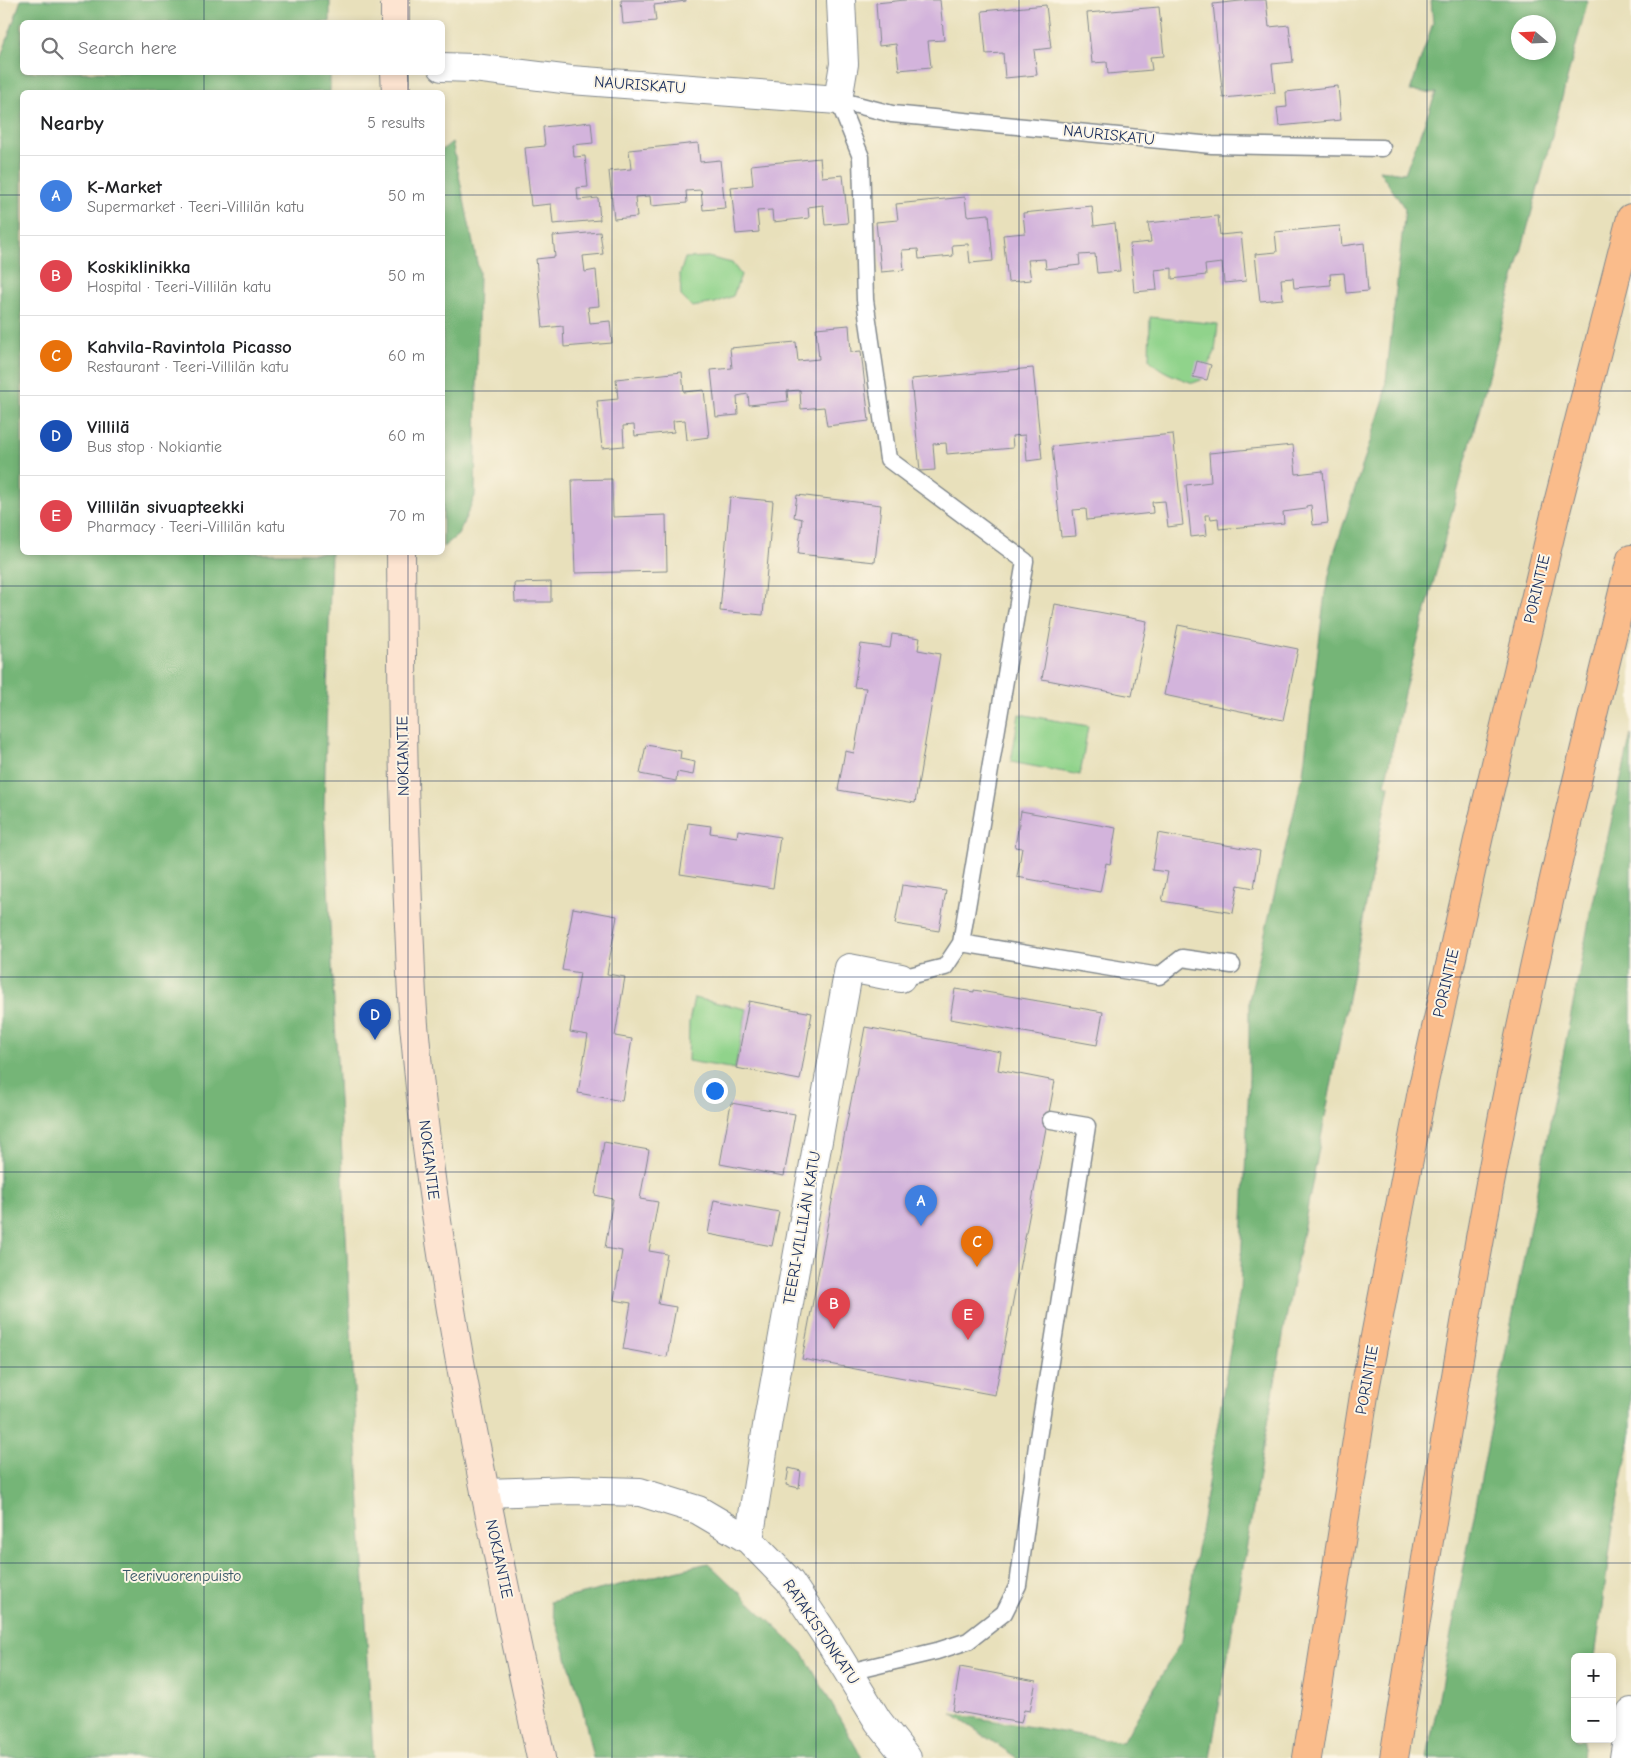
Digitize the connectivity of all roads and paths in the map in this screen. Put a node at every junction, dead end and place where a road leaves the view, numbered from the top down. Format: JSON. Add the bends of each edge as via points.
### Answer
{"nodes":[{"id":1,"x":395,"y":0,"type":"edge"},
{"id":2,"x":841,"y":0,"type":"edge"},
{"id":3,"x":395,"y":20,"type":"edge"},
{"id":4,"x":445,"y":67,"type":"edge"},
{"id":5,"x":396,"y":75,"type":"edge"},
{"id":6,"x":396,"y":90,"type":"edge"},
{"id":7,"x":838,"y":100,"type":"junction"},
{"id":8,"x":1382,"y":148,"type":"dead end"},
{"id":9,"x":1631,"y":218,"type":"edge"},
{"id":10,"x":401,"y":555,"type":"edge"},
{"id":11,"x":1631,"y":559,"type":"edge"},
{"id":12,"x":961,"y":943,"type":"junction"},
{"id":13,"x":1232,"y":965,"type":"dead end"},
{"id":14,"x":901,"y":978,"type":"joint"},
{"id":15,"x":1051,"y":1120,"type":"dead end"},
{"id":16,"x":485,"y":1493,"type":"junction"},
{"id":17,"x":749,"y":1540,"type":"junction"},
{"id":18,"x":849,"y":1672,"type":"junction"},
{"id":19,"x":1631,"y":1712,"type":"edge"},
{"id":20,"x":541,"y":1758,"type":"edge"},
{"id":21,"x":907,"y":1758,"type":"edge"},
{"id":22,"x":1307,"y":1758,"type":"edge"},
{"id":23,"x":1394,"y":1758,"type":"edge"},
{"id":24,"x":1624,"y":1758,"type":"edge"}],
"edges":[{"from":1,"to":3,"type":"main road"},
{"from":2,"to":7,"type":"street","via":[[844,64]]},
{"from":4,"to":7,"type":"street","name":"NAURISKATU","via":[[580,81]]},
{"from":5,"to":6,"type":"main road"},
{"from":7,"to":8,"type":"lane","name":"NAURISKATU","via":[[892,114],[1212,146]]},
{"from":7,"to":12,"type":"lane","via":[[861,157],[865,300],[888,459],[1025,561]]},
{"from":9,"to":22,"type":"highway","name":"PORINTIE","via":[[1556,511],[1422,1091],[1365,1390]]},
{"from":10,"to":16,"type":"main road","name":"NOKIANTIE","via":[[404,825],[414,1033],[430,1172],[458,1353]]},
{"from":11,"to":23,"type":"highway","via":[[1560,850],[1504,1109],[1452,1398]]},
{"from":12,"to":13,"type":"lane","via":[[1159,976],[1182,958]]},
{"from":12,"to":14,"type":"lane","via":[[945,967]]},
{"from":14,"to":17,"type":"street","name":"TEERI-VILLILÄN KATU","via":[[849,968]]},
{"from":15,"to":18,"type":"lane","via":[[1088,1126],[1018,1584],[1004,1613],[968,1641]]},
{"from":16,"to":17,"type":"street","name":"RATAKISTONKATU","via":[[640,1492],[698,1510]]},
{"from":16,"to":20,"type":"main road","name":"NOKIANTIE"},
{"from":17,"to":18,"type":"street","name":"RATAKISTONKATU","via":[[790,1582]]},
{"from":18,"to":21,"type":"street","name":"RATAKISTONKATU","via":[[878,1721]]},
{"from":19,"to":24,"type":"street"}]}
